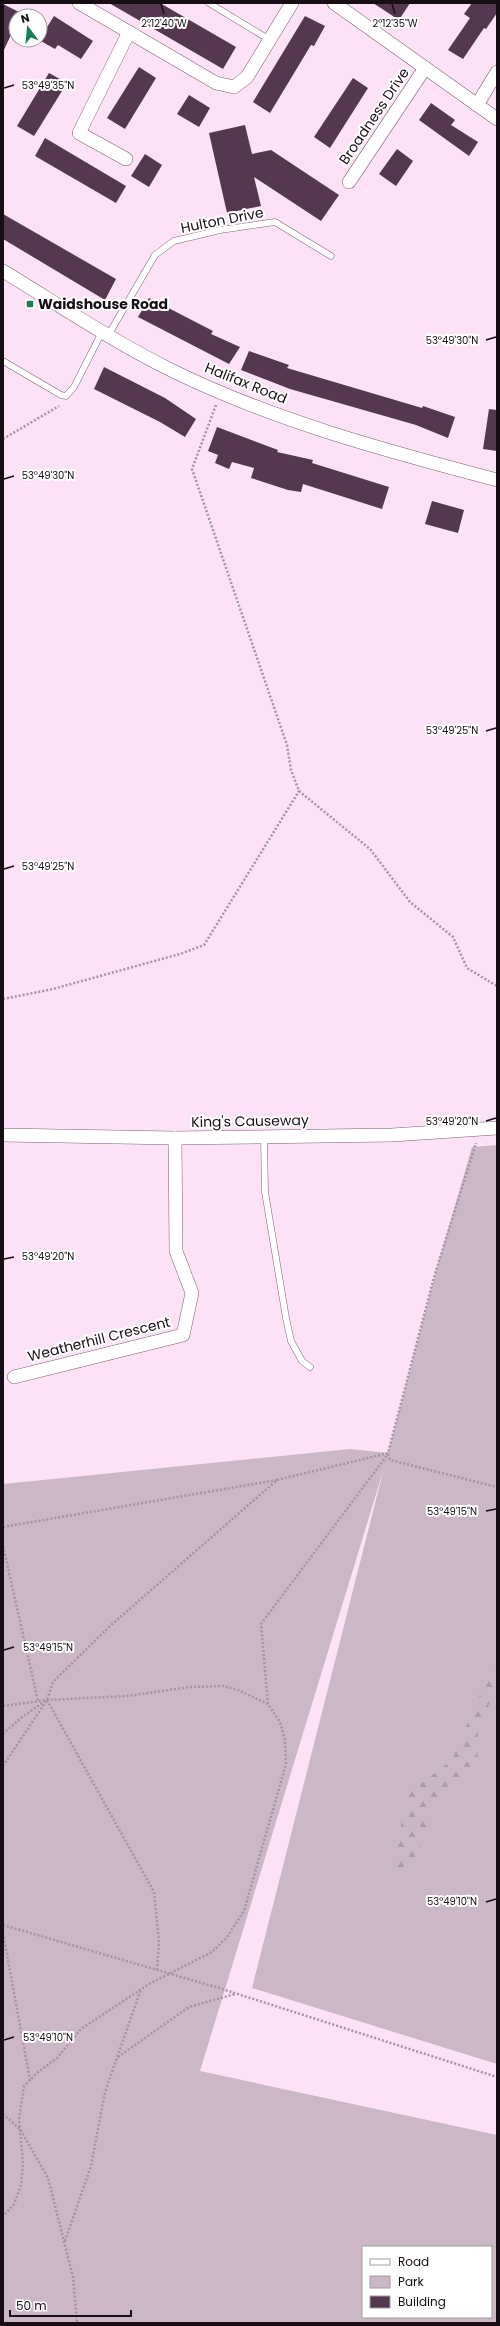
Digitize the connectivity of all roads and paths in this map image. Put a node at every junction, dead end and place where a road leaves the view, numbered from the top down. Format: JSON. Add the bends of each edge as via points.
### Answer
{"nodes":[{"id":1,"x":78,"y":3,"type":"edge"},
{"id":2,"x":208,"y":3,"type":"edge"},
{"id":3,"x":292,"y":3,"type":"edge"},
{"id":4,"x":334,"y":3,"type":"edge"},
{"id":5,"x":129,"y":32,"type":"junction"},
{"id":6,"x":270,"y":40,"type":"junction"},
{"id":7,"x":425,"y":68,"type":"junction"},
{"id":8,"x":497,"y":72,"type":"edge"},
{"id":9,"x":477,"y":105,"type":"junction"},
{"id":10,"x":497,"y":119,"type":"edge"},
{"id":11,"x":126,"y":159,"type":"dead end"},
{"id":12,"x":349,"y":182,"type":"dead end"},
{"id":13,"x":331,"y":256,"type":"dead end"},
{"id":14,"x":3,"y":271,"type":"edge"},
{"id":15,"x":106,"y":332,"type":"junction"},
{"id":16,"x":3,"y":361,"type":"edge"},
{"id":17,"x":221,"y":391,"type":"junction"},
{"id":18,"x":66,"y":396,"type":"junction"},
{"id":19,"x":3,"y":439,"type":"edge"},
{"id":20,"x":497,"y":480,"type":"edge"},
{"id":21,"x":299,"y":791,"type":"junction"},
{"id":22,"x":497,"y":986,"type":"edge"},
{"id":23,"x":3,"y":999,"type":"edge"},
{"id":24,"x":497,"y":1128,"type":"edge"},
{"id":25,"x":480,"y":1129,"type":"junction"},
{"id":26,"x":3,"y":1135,"type":"edge"},
{"id":27,"x":264,"y":1137,"type":"junction"},
{"id":28,"x":175,"y":1138,"type":"junction"},
{"id":29,"x":310,"y":1367,"type":"dead end"},
{"id":30,"x":14,"y":1377,"type":"dead end"},
{"id":31,"x":388,"y":1453,"type":"junction"},
{"id":32,"x":277,"y":1480,"type":"junction"},
{"id":33,"x":497,"y":1488,"type":"edge"},
{"id":34,"x":3,"y":1527,"type":"edge"},
{"id":35,"x":3,"y":1546,"type":"edge"},
{"id":36,"x":47,"y":1700,"type":"junction"},
{"id":37,"x":38,"y":1701,"type":"junction"},
{"id":38,"x":268,"y":1704,"type":"junction"},
{"id":39,"x":3,"y":1706,"type":"edge"},
{"id":40,"x":3,"y":1734,"type":"edge"},
{"id":41,"x":3,"y":1766,"type":"edge"},
{"id":42,"x":3,"y":1925,"type":"edge"},
{"id":43,"x":3,"y":1933,"type":"edge"},
{"id":44,"x":157,"y":1970,"type":"junction"},
{"id":45,"x":168,"y":1974,"type":"junction"},
{"id":46,"x":141,"y":1989,"type":"junction"},
{"id":47,"x":237,"y":1994,"type":"junction"},
{"id":48,"x":118,"y":2057,"type":"junction"},
{"id":49,"x":497,"y":2077,"type":"edge"},
{"id":50,"x":30,"y":2080,"type":"junction"},
{"id":51,"x":3,"y":2114,"type":"edge"},
{"id":52,"x":20,"y":2129,"type":"junction"},
{"id":53,"x":3,"y":2216,"type":"edge"},
{"id":54,"x":65,"y":2241,"type":"junction"},
{"id":55,"x":77,"y":2323,"type":"edge"}],
"edges":[{"from":1,"to":5,"type":"street"},
{"from":2,"to":6,"type":"lane"},
{"from":3,"to":6,"type":"street"},
{"from":4,"to":7,"type":"street"},
{"from":5,"to":6,"type":"street","via":[[216,83],[234,87],[247,78]]},
{"from":5,"to":11,"type":"street","via":[[79,133]]},
{"from":7,"to":9,"type":"street"},
{"from":7,"to":12,"type":"street","name":"Broadness Drive"},
{"from":8,"to":9,"type":"street"},
{"from":9,"to":10,"type":"street"},
{"from":13,"to":15,"type":"lane","name":"Hulton Drive","via":[[275,222],[220,230],[174,241],[155,255]]},
{"from":14,"to":15,"type":"street","name":"Halifax Road"},
{"from":15,"to":17,"type":"street","name":"Halifax Road","via":[[173,371]]},
{"from":15,"to":18,"type":"lane","name":"Hulton Drive","via":[[79,379]]},
{"from":16,"to":18,"type":"lane","via":[[61,396]]},
{"from":17,"to":20,"type":"street","name":"Halifax Road","via":[[268,411],[401,455]]},
{"from":17,"to":21,"type":"path","via":[[192,468],[287,744],[291,770]]},
{"from":18,"to":19,"type":"path","via":[[58,408]]},
{"from":21,"to":22,"type":"path","via":[[370,849],[410,902],[453,937],[467,968]]},
{"from":21,"to":23,"type":"path","via":[[204,944],[180,954],[60,987]]},
{"from":24,"to":25,"type":"street","name":"King's Causeway"},
{"from":25,"to":27,"type":"street","name":"King's Causeway","via":[[392,1135]]},
{"from":25,"to":31,"type":"path","via":[[434,1277]]},
{"from":26,"to":28,"type":"street","name":"King's Causeway"},
{"from":27,"to":28,"type":"street","name":"King's Causeway"},
{"from":27,"to":29,"type":"lane","via":[[265,1192],[291,1341],[302,1361]]},
{"from":28,"to":30,"type":"street","name":"Weatherhill Crescent","via":[[176,1251],[192,1293],[183,1335]]},
{"from":31,"to":32,"type":"path"},
{"from":31,"to":33,"type":"path","via":[[390,1460]]},
{"from":31,"to":38,"type":"path","via":[[261,1624]]},
{"from":32,"to":34,"type":"path"},
{"from":32,"to":36,"type":"path","via":[[110,1626],[54,1682]]},
{"from":35,"to":37,"type":"path"},
{"from":36,"to":37,"type":"path"},
{"from":36,"to":38,"type":"path","via":[[127,1696],[190,1687],[223,1686]]},
{"from":36,"to":40,"type":"path"},
{"from":36,"to":41,"type":"path"},
{"from":36,"to":44,"type":"path","via":[[154,1892],[159,1942]]},
{"from":37,"to":39,"type":"path"},
{"from":38,"to":45,"type":"path","via":[[280,1722],[285,1740],[286,1764],[244,1911],[227,1937],[212,1952]]},
{"from":42,"to":44,"type":"path"},
{"from":43,"to":50,"type":"path"},
{"from":44,"to":45,"type":"path"},
{"from":45,"to":46,"type":"path"},
{"from":45,"to":47,"type":"path"},
{"from":46,"to":48,"type":"path"},
{"from":46,"to":50,"type":"path","via":[[81,2030],[56,2058]]},
{"from":47,"to":48,"type":"path","via":[[189,2007]]},
{"from":47,"to":49,"type":"path"},
{"from":48,"to":54,"type":"path","via":[[105,2092],[91,2166]]},
{"from":50,"to":52,"type":"path","via":[[24,2086]]},
{"from":51,"to":52,"type":"path"},
{"from":52,"to":53,"type":"path","via":[[23,2163],[21,2185],[14,2204]]},
{"from":52,"to":54,"type":"path","via":[[48,2178]]},
{"from":54,"to":55,"type":"path","via":[[73,2277]]}]}
